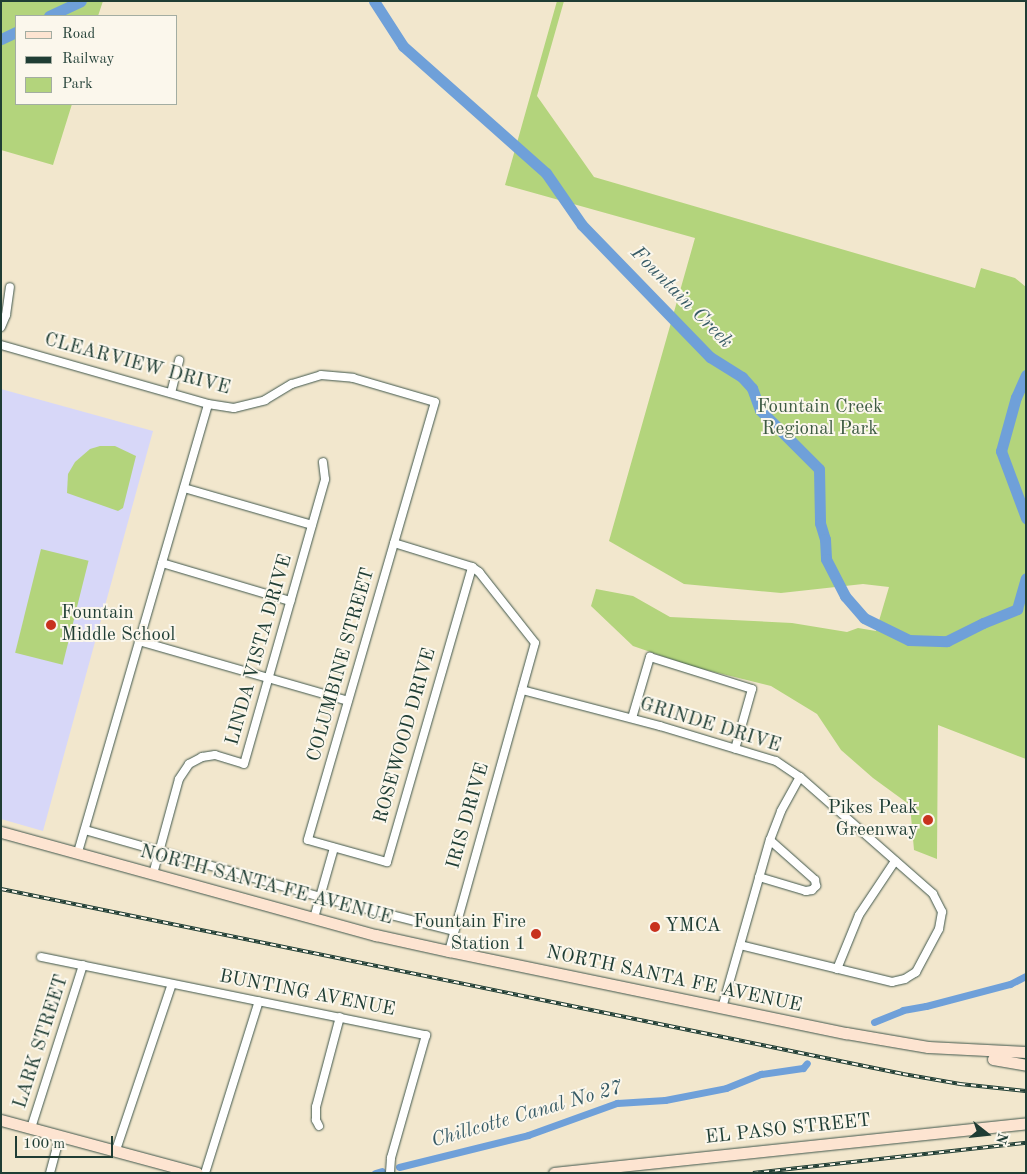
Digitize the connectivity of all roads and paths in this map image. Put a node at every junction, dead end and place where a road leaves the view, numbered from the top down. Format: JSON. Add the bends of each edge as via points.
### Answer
{"nodes":[{"id":1,"x":10,"y":287,"type":"dead end"},
{"id":2,"x":1,"y":326,"type":"edge"},
{"id":3,"x":1,"y":346,"type":"edge"},
{"id":4,"x":179,"y":360,"type":"dead end"},
{"id":5,"x":171,"y":393,"type":"junction"},
{"id":6,"x":435,"y":402,"type":"joint"},
{"id":7,"x":208,"y":404,"type":"junction"},
{"id":8,"x":323,"y":462,"type":"dead end"},
{"id":9,"x":184,"y":488,"type":"junction"},
{"id":10,"x":312,"y":525,"type":"junction"},
{"id":11,"x":394,"y":543,"type":"junction"},
{"id":12,"x":162,"y":563,"type":"junction"},
{"id":13,"x":472,"y":567,"type":"junction"},
{"id":14,"x":290,"y":601,"type":"junction"},
{"id":15,"x":140,"y":641,"type":"junction"},
{"id":16,"x":269,"y":678,"type":"junction"},
{"id":17,"x":522,"y":690,"type":"junction"},
{"id":18,"x":348,"y":701,"type":"junction"},
{"id":19,"x":632,"y":718,"type":"junction"},
{"id":20,"x":735,"y":749,"type":"junction"},
{"id":21,"x":800,"y":776,"type":"junction"},
{"id":22,"x":85,"y":830,"type":"junction"},
{"id":23,"x":1,"y":832,"type":"edge"},
{"id":24,"x":770,"y":840,"type":"junction"},
{"id":25,"x":334,"y":848,"type":"junction"},
{"id":26,"x":78,"y":852,"type":"junction"},
{"id":27,"x":159,"y":852,"type":"junction"},
{"id":28,"x":895,"y":861,"type":"junction"},
{"id":29,"x":153,"y":874,"type":"junction"},
{"id":30,"x":759,"y":877,"type":"junction"},
{"id":31,"x":320,"y":898,"type":"junction"},
{"id":32,"x":314,"y":918,"type":"junction"},
{"id":33,"x":454,"y":931,"type":"junction"},
{"id":34,"x":740,"y":944,"type":"junction"},
{"id":35,"x":449,"y":951,"type":"junction"},
{"id":36,"x":41,"y":957,"type":"dead end"},
{"id":37,"x":83,"y":966,"type":"junction"},
{"id":38,"x":837,"y":969,"type":"junction"},
{"id":39,"x":172,"y":984,"type":"junction"},
{"id":40,"x":259,"y":1001,"type":"junction"},
{"id":41,"x":722,"y":1008,"type":"junction"},
{"id":42,"x":340,"y":1018,"type":"junction"},
{"id":43,"x":916,"y":1045,"type":"junction"},
{"id":44,"x":1026,"y":1052,"type":"edge"},
{"id":45,"x":1026,"y":1065,"type":"edge"},
{"id":46,"x":1,"y":1120,"type":"edge"},
{"id":47,"x":1026,"y":1123,"type":"edge"},
{"id":48,"x":319,"y":1126,"type":"dead end"},
{"id":49,"x":31,"y":1128,"type":"junction"},
{"id":50,"x":60,"y":1136,"type":"junction"},
{"id":51,"x":116,"y":1150,"type":"junction"},
{"id":52,"x":50,"y":1173,"type":"edge"},
{"id":53,"x":197,"y":1173,"type":"edge"},
{"id":54,"x":205,"y":1173,"type":"edge"},
{"id":55,"x":390,"y":1173,"type":"edge"},
{"id":56,"x":554,"y":1173,"type":"edge"}],
"edges":[{"from":1,"to":2,"type":"street"},
{"from":3,"to":5,"type":"street","name":"CLEARVIEW DRIVE"},
{"from":4,"to":5,"type":"street"},
{"from":5,"to":7,"type":"street","name":"CLEARVIEW DRIVE"},
{"from":6,"to":7,"type":"street","name":"CLEARVIEW DRIVE","via":[[353,378],[321,375],[292,384],[265,400],[234,408]]},
{"from":6,"to":11,"type":"street","name":"COLUMBINE STREET"},
{"from":7,"to":9,"type":"street"},
{"from":8,"to":10,"type":"street","name":"LINDA VISTA DRIVE","via":[[325,479]]},
{"from":9,"to":10,"type":"street"},
{"from":9,"to":12,"type":"street"},
{"from":10,"to":14,"type":"street","name":"LINDA VISTA DRIVE"},
{"from":11,"to":13,"type":"street"},
{"from":11,"to":18,"type":"street","name":"COLUMBINE STREET"},
{"from":12,"to":14,"type":"street"},
{"from":12,"to":15,"type":"street"},
{"from":13,"to":17,"type":"street","name":"IRIS DRIVE","via":[[535,642]]},
{"from":13,"to":25,"type":"street","name":"ROSEWOOD DRIVE","via":[[387,862]]},
{"from":14,"to":16,"type":"street","name":"LINDA VISTA DRIVE"},
{"from":15,"to":16,"type":"street"},
{"from":15,"to":22,"type":"street"},
{"from":16,"to":18,"type":"street"},
{"from":16,"to":27,"type":"street","name":"LINDA VISTA DRIVE","via":[[244,764],[215,755],[189,764],[179,779]]},
{"from":17,"to":19,"type":"street","name":"GRINDE DRIVE"},
{"from":17,"to":33,"type":"street","name":"IRIS DRIVE"},
{"from":18,"to":25,"type":"street","name":"COLUMBINE STREET","via":[[308,840]]},
{"from":19,"to":20,"type":"street","name":"GRINDE DRIVE"},
{"from":19,"to":20,"type":"street","via":[[650,657],[752,689]]},
{"from":20,"to":21,"type":"street","name":"GRINDE DRIVE","via":[[776,761]]},
{"from":21,"to":24,"type":"street"},
{"from":21,"to":28,"type":"street","name":"GRINDE DRIVE"},
{"from":22,"to":26,"type":"street"},
{"from":22,"to":27,"type":"street"},
{"from":23,"to":26,"type":"main road","name":"NORTH SANTA FE AVENUE"},
{"from":24,"to":30,"type":"street"},
{"from":24,"to":30,"type":"street","via":[[815,880],[816,886],[806,891]]},
{"from":25,"to":31,"type":"street"},
{"from":26,"to":29,"type":"main road","name":"NORTH SANTA FE AVENUE"},
{"from":27,"to":29,"type":"street","name":"LINDA VISTA DRIVE"},
{"from":27,"to":31,"type":"street"},
{"from":28,"to":38,"type":"street","via":[[859,915]]},
{"from":28,"to":38,"type":"street","name":"GRINDE DRIVE","via":[[940,904],[942,923],[934,939],[916,972],[906,979],[885,981]]},
{"from":29,"to":32,"type":"main road","name":"NORTH SANTA FE AVENUE"},
{"from":30,"to":34,"type":"street"},
{"from":31,"to":32,"type":"street"},
{"from":31,"to":33,"type":"street"},
{"from":32,"to":35,"type":"main road","name":"NORTH SANTA FE AVENUE"},
{"from":33,"to":35,"type":"street","name":"IRIS DRIVE"},
{"from":34,"to":38,"type":"street","name":"GRINDE DRIVE"},
{"from":34,"to":41,"type":"street"},
{"from":35,"to":41,"type":"main road","name":"NORTH SANTA FE AVENUE"},
{"from":36,"to":37,"type":"street","name":"BUNTING AVENUE"},
{"from":37,"to":39,"type":"street","name":"BUNTING AVENUE"},
{"from":37,"to":49,"type":"street","name":"LARK STREET"},
{"from":39,"to":40,"type":"street","name":"BUNTING AVENUE"},
{"from":39,"to":51,"type":"street"},
{"from":40,"to":42,"type":"street","name":"BUNTING AVENUE"},
{"from":40,"to":54,"type":"street"},
{"from":41,"to":43,"type":"main road","name":"NORTH SANTA FE AVENUE"},
{"from":42,"to":48,"type":"street","via":[[316,1107]]},
{"from":42,"to":55,"type":"street","name":"BUNTING AVENUE","via":[[426,1035],[391,1158]]},
{"from":43,"to":44,"type":"main road","name":"NORTH SANTA FE AVENUE"},
{"from":43,"to":45,"type":"main road","via":[[927,1052]]},
{"from":46,"to":49,"type":"main road"},
{"from":47,"to":56,"type":"main road","name":"EL PASO STREET"},
{"from":49,"to":50,"type":"main road"},
{"from":50,"to":51,"type":"main road"},
{"from":50,"to":52,"type":"street"},
{"from":51,"to":53,"type":"main road"}]}
